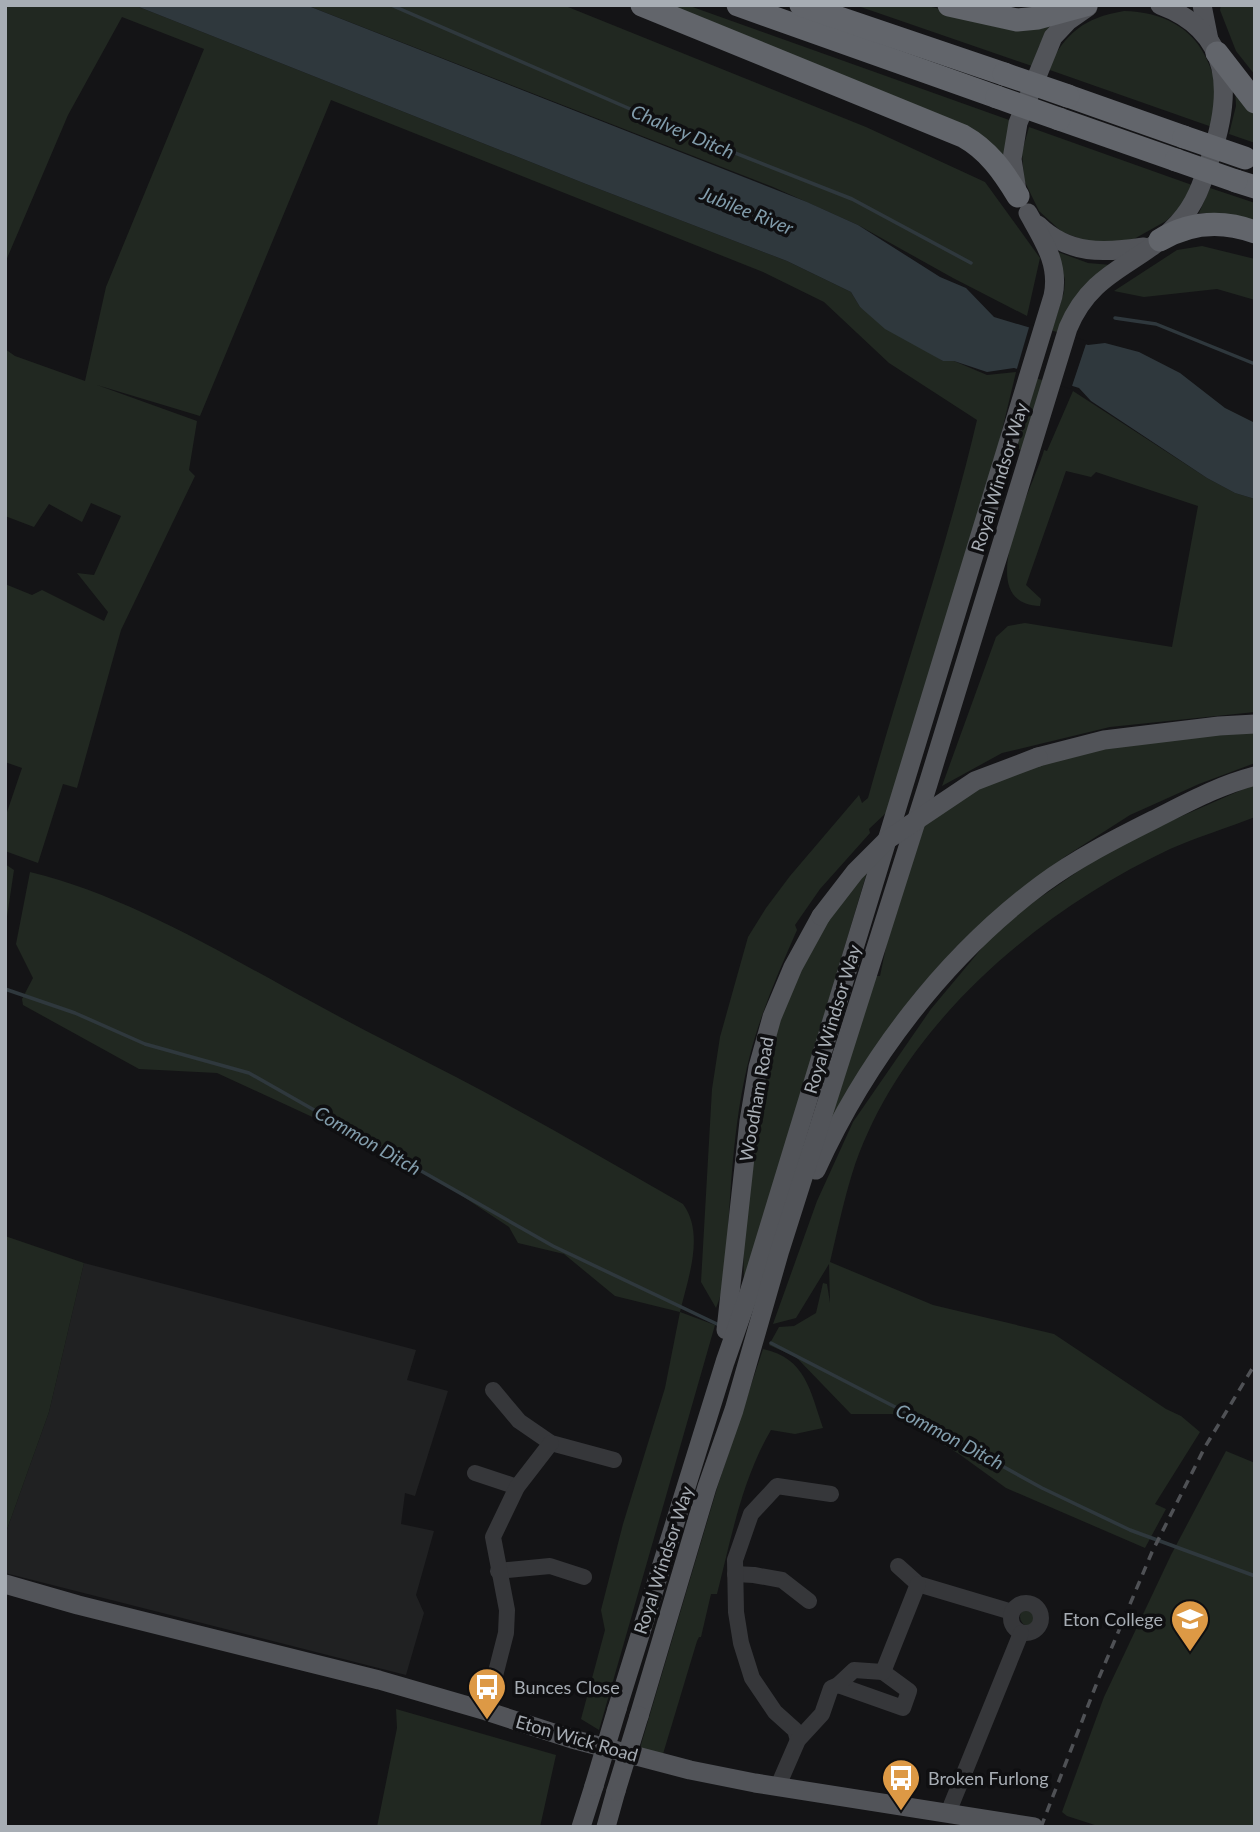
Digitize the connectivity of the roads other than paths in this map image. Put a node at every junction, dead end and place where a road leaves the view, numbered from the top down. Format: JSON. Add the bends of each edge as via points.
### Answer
{"nodes":[{"id":1,"x":642,"y":5,"type":"edge"},
{"id":2,"x":738,"y":5,"type":"edge"},
{"id":3,"x":801,"y":5,"type":"edge"},
{"id":4,"x":949,"y":5,"type":"edge"},
{"id":5,"x":1088,"y":5,"type":"edge"},
{"id":6,"x":1160,"y":5,"type":"edge"},
{"id":7,"x":1202,"y":5,"type":"edge"},
{"id":8,"x":1213,"y":46,"type":"junction"},
{"id":9,"x":1255,"y":102,"type":"edge"},
{"id":10,"x":1250,"y":160,"type":"edge"},
{"id":11,"x":1245,"y":184,"type":"edge"},
{"id":12,"x":1023,"y":204,"type":"junction"},
{"id":13,"x":1255,"y":232,"type":"edge"},
{"id":14,"x":1156,"y":243,"type":"junction"},
{"id":15,"x":1255,"y":724,"type":"edge"},
{"id":16,"x":1255,"y":776,"type":"edge"},
{"id":17,"x":780,"y":1250,"type":"junction"},
{"id":18,"x":740,"y":1294,"type":"junction"},
{"id":19,"x":723,"y":1361,"type":"joint"},
{"id":20,"x":493,"y":1390,"type":"dead end"},
{"id":21,"x":551,"y":1443,"type":"junction"},
{"id":22,"x":614,"y":1460,"type":"dead end"},
{"id":23,"x":475,"y":1473,"type":"dead end"},
{"id":24,"x":516,"y":1487,"type":"junction"},
{"id":25,"x":831,"y":1494,"type":"dead end"},
{"id":26,"x":898,"y":1566,"type":"dead end"},
{"id":27,"x":498,"y":1571,"type":"junction"},
{"id":28,"x":735,"y":1574,"type":"junction"},
{"id":29,"x":584,"y":1577,"type":"dead end"},
{"id":30,"x":5,"y":1584,"type":"edge"},
{"id":31,"x":918,"y":1584,"type":"junction"},
{"id":32,"x":809,"y":1601,"type":"dead end"},
{"id":33,"x":1012,"y":1612,"type":"junction"},
{"id":34,"x":1021,"y":1633,"type":"junction"},
{"id":35,"x":883,"y":1672,"type":"junction"},
{"id":36,"x":838,"y":1685,"type":"junction"},
{"id":37,"x":486,"y":1711,"type":"junction"},
{"id":38,"x":798,"y":1740,"type":"junction"},
{"id":39,"x":778,"y":1786,"type":"junction"},
{"id":40,"x":948,"y":1813,"type":"junction"},
{"id":41,"x":581,"y":1827,"type":"edge"},
{"id":42,"x":606,"y":1827,"type":"edge"},
{"id":43,"x":1034,"y":1827,"type":"edge"}],
"edges":[{"from":1,"to":12,"type":"highway","via":[[963,136],[995,161]]},
{"from":2,"to":11,"type":"highway","bridge":true},
{"from":3,"to":10,"type":"highway","bridge":true},
{"from":4,"to":5,"type":"highway","via":[[1017,20]]},
{"from":5,"to":12,"type":"main road","name":"Royal Windsor Way","via":[[1053,37],[1018,123],[1012,159]]},
{"from":6,"to":8,"type":"main road","via":[[1185,19]]},
{"from":7,"to":8,"type":"main road","name":"Royal Windsor Way"},
{"from":8,"to":9,"type":"highway"},
{"from":8,"to":14,"type":"main road","name":"Royal Windsor Way","via":[[1225,98],[1222,125],[1193,203]]},
{"from":12,"to":14,"type":"main road","via":[[1048,234],[1076,248],[1106,252]]},
{"from":12,"to":18,"type":"main road","name":"Royal Windsor Way","via":[[1050,253],[1055,288]]},
{"from":13,"to":14,"type":"highway","via":[[1206,224]]},
{"from":14,"to":17,"type":"main road","name":"Royal Windsor Way","via":[[1099,282],[1068,328]]},
{"from":15,"to":18,"type":"main road","name":"Woodham Road","bridge":true,"via":[[1104,740],[1038,757],[975,781],[887,840],[855,872],[821,916],[793,967],[758,1067],[742,1180]]},
{"from":16,"to":17,"type":"main road","via":[[1223,784],[1108,843],[1042,883],[986,931],[941,977],[858,1089]]},
{"from":17,"to":42,"type":"main road","name":"Royal Windsor Way","bridge":true},
{"from":18,"to":19,"type":"main road","name":"Woodham Road","via":[[729,1317]]},
{"from":19,"to":41,"type":"main road","name":"Royal Windsor Way","bridge":true},
{"from":20,"to":21,"type":"street","via":[[519,1422]]},
{"from":21,"to":22,"type":"street"},
{"from":21,"to":24,"type":"street"},
{"from":23,"to":24,"type":"street"},
{"from":24,"to":27,"type":"street","via":[[493,1537]]},
{"from":25,"to":28,"type":"street","via":[[777,1486],[751,1514],[735,1560]]},
{"from":26,"to":31,"type":"street"},
{"from":27,"to":29,"type":"street","via":[[550,1566]]},
{"from":27,"to":37,"type":"street","via":[[507,1610],[506,1633]]},
{"from":28,"to":32,"type":"street","via":[[782,1580]]},
{"from":28,"to":38,"type":"street","via":[[739,1633],[752,1678],[775,1712],[796,1730]]},
{"from":30,"to":37,"type":"main road","name":"Eton Wick Road"},
{"from":31,"to":33,"type":"street"},
{"from":31,"to":35,"type":"street"},
{"from":33,"to":34,"type":"street","via":[[1012,1623]]},
{"from":33,"to":34,"type":"street","via":[[1025,1603],[1040,1612],[1038,1628]]},
{"from":34,"to":40,"type":"street"},
{"from":35,"to":36,"type":"street","via":[[853,1670]]},
{"from":35,"to":36,"type":"street","via":[[909,1691],[903,1708]]},
{"from":36,"to":38,"type":"street","via":[[831,1688],[822,1714]]},
{"from":37,"to":39,"type":"main road","name":"Eton Wick Road","via":[[690,1770]]},
{"from":38,"to":39,"type":"street"},
{"from":39,"to":40,"type":"main road","name":"Eton Wick Road"},
{"from":40,"to":43,"type":"main road","name":"Eton Wick Road"}]}
